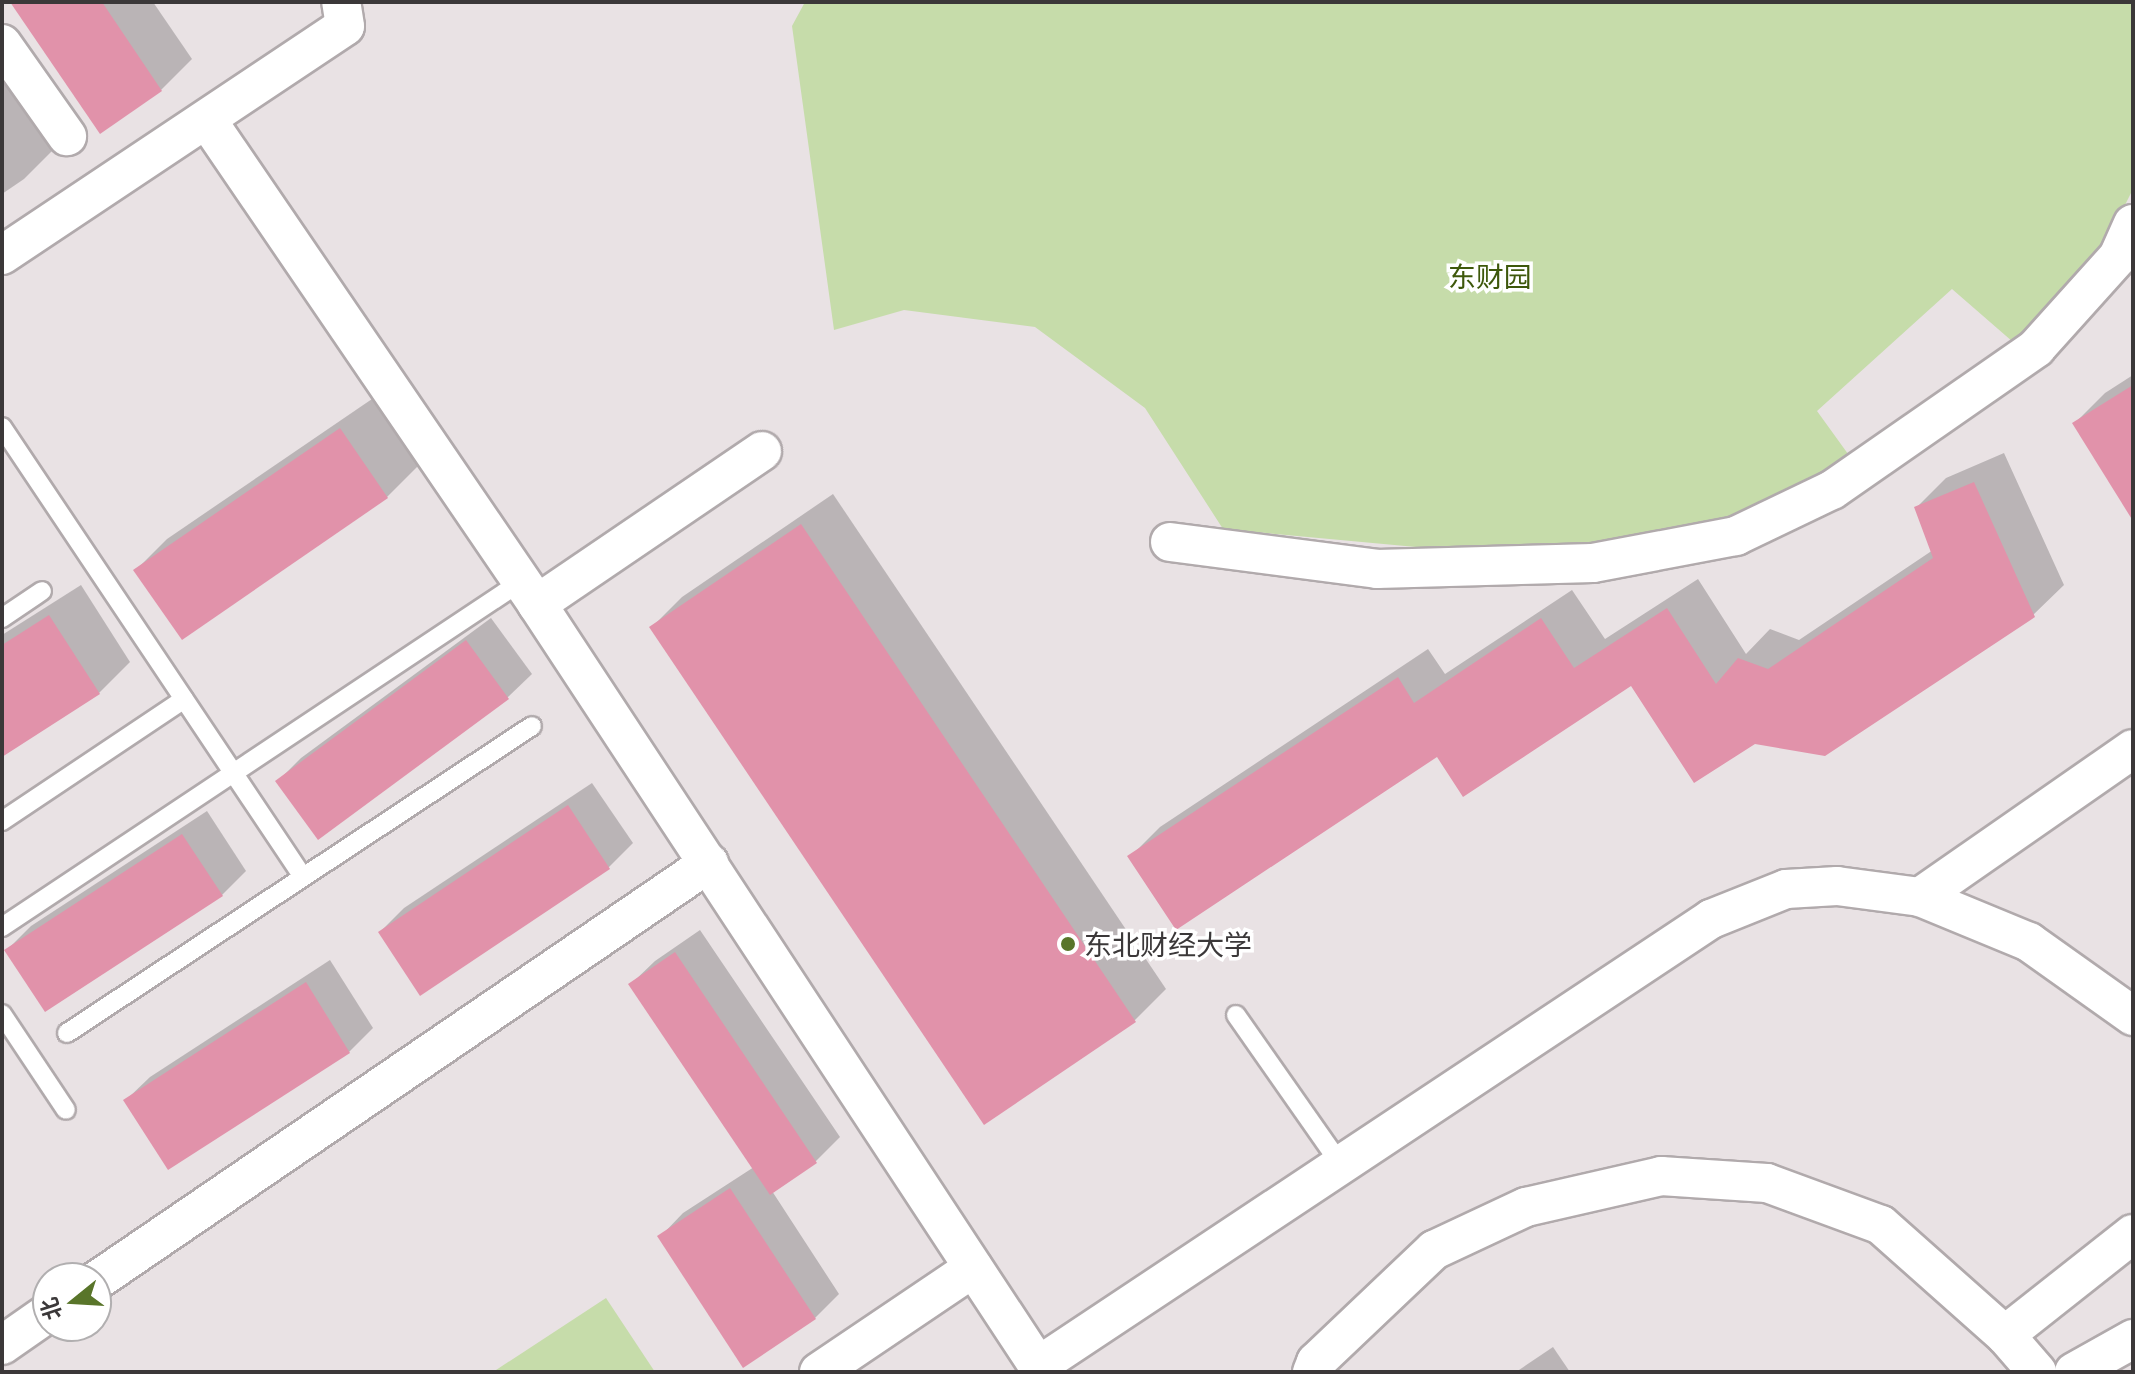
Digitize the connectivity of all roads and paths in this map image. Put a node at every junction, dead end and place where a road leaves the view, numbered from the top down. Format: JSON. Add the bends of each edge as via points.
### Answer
{"nodes":[{"id":1,"x":341,"y":2,"type":"edge"},
{"id":2,"x":2,"y":44,"type":"edge"},
{"id":3,"x":207,"y":120,"type":"junction"},
{"id":4,"x":67,"y":136,"type":"dead end"},
{"id":5,"x":2133,"y":224,"type":"edge"},
{"id":6,"x":2,"y":255,"type":"edge"},
{"id":7,"x":2,"y":427,"type":"edge"},
{"id":8,"x":762,"y":451,"type":"dead end"},
{"id":9,"x":1170,"y":542,"type":"dead end"},
{"id":10,"x":42,"y":591,"type":"dead end"},
{"id":11,"x":530,"y":593,"type":"junction"},
{"id":12,"x":2,"y":618,"type":"edge"},
{"id":13,"x":184,"y":699,"type":"junction"},
{"id":14,"x":532,"y":726,"type":"dead end"},
{"id":15,"x":2133,"y":749,"type":"edge"},
{"id":16,"x":234,"y":774,"type":"junction"},
{"id":17,"x":2,"y":821,"type":"edge"},
{"id":18,"x":709,"y":863,"type":"junction"},
{"id":19,"x":303,"y":877,"type":"junction"},
{"id":20,"x":1920,"y":897,"type":"junction"},
{"id":21,"x":2,"y":927,"type":"edge"},
{"id":22,"x":2,"y":1014,"type":"edge"},
{"id":23,"x":1236,"y":1015,"type":"dead end"},
{"id":24,"x":2133,"y":1016,"type":"edge"},
{"id":25,"x":67,"y":1033,"type":"dead end"},
{"id":26,"x":66,"y":1110,"type":"dead end"},
{"id":27,"x":1341,"y":1165,"type":"junction"},
{"id":28,"x":2133,"y":1234,"type":"edge"},
{"id":29,"x":973,"y":1268,"type":"junction"},
{"id":30,"x":112,"y":1270,"type":"edge"},
{"id":31,"x":32,"y":1324,"type":"edge"},
{"id":32,"x":2005,"y":1335,"type":"junction"},
{"id":33,"x":2133,"y":1339,"type":"edge"},
{"id":34,"x":2,"y":1345,"type":"edge"},
{"id":35,"x":1040,"y":1369,"type":"edge"},
{"id":36,"x":819,"y":1372,"type":"edge"},
{"id":37,"x":1312,"y":1372,"type":"edge"},
{"id":38,"x":2037,"y":1372,"type":"edge"},
{"id":39,"x":2074,"y":1372,"type":"edge"}],
"edges":[{"from":1,"to":3,"type":"street","via":[[345,26]]},
{"from":2,"to":4,"type":"street"},
{"from":3,"to":6,"type":"street"},
{"from":3,"to":11,"type":"street"},
{"from":5,"to":9,"type":"street","via":[[2118,257],[2036,348],[1832,490],[1736,536],[1593,563],[1377,569]]},
{"from":7,"to":13,"type":"lane"},
{"from":8,"to":11,"type":"street"},
{"from":10,"to":12,"type":"lane"},
{"from":11,"to":16,"type":"lane"},
{"from":11,"to":18,"type":"street"},
{"from":13,"to":16,"type":"lane"},
{"from":13,"to":17,"type":"lane"},
{"from":14,"to":19,"type":"lane"},
{"from":15,"to":20,"type":"street"},
{"from":16,"to":19,"type":"lane"},
{"from":16,"to":21,"type":"lane"},
{"from":18,"to":29,"type":"street"},
{"from":18,"to":30,"type":"street"},
{"from":19,"to":25,"type":"lane"},
{"from":20,"to":24,"type":"street","via":[[2029,942]]},
{"from":20,"to":27,"type":"street","via":[[1837,886],[1786,889],[1711,919]]},
{"from":22,"to":26,"type":"lane"},
{"from":23,"to":27,"type":"lane"},
{"from":27,"to":35,"type":"street"},
{"from":28,"to":32,"type":"street"},
{"from":29,"to":35,"type":"street"},
{"from":29,"to":36,"type":"street"},
{"from":31,"to":34,"type":"street"},
{"from":32,"to":37,"type":"street","via":[[1881,1225],[1767,1183],[1661,1176],[1526,1207],[1434,1250],[1316,1362]]},
{"from":32,"to":38,"type":"street"},
{"from":33,"to":39,"type":"street"}]}
